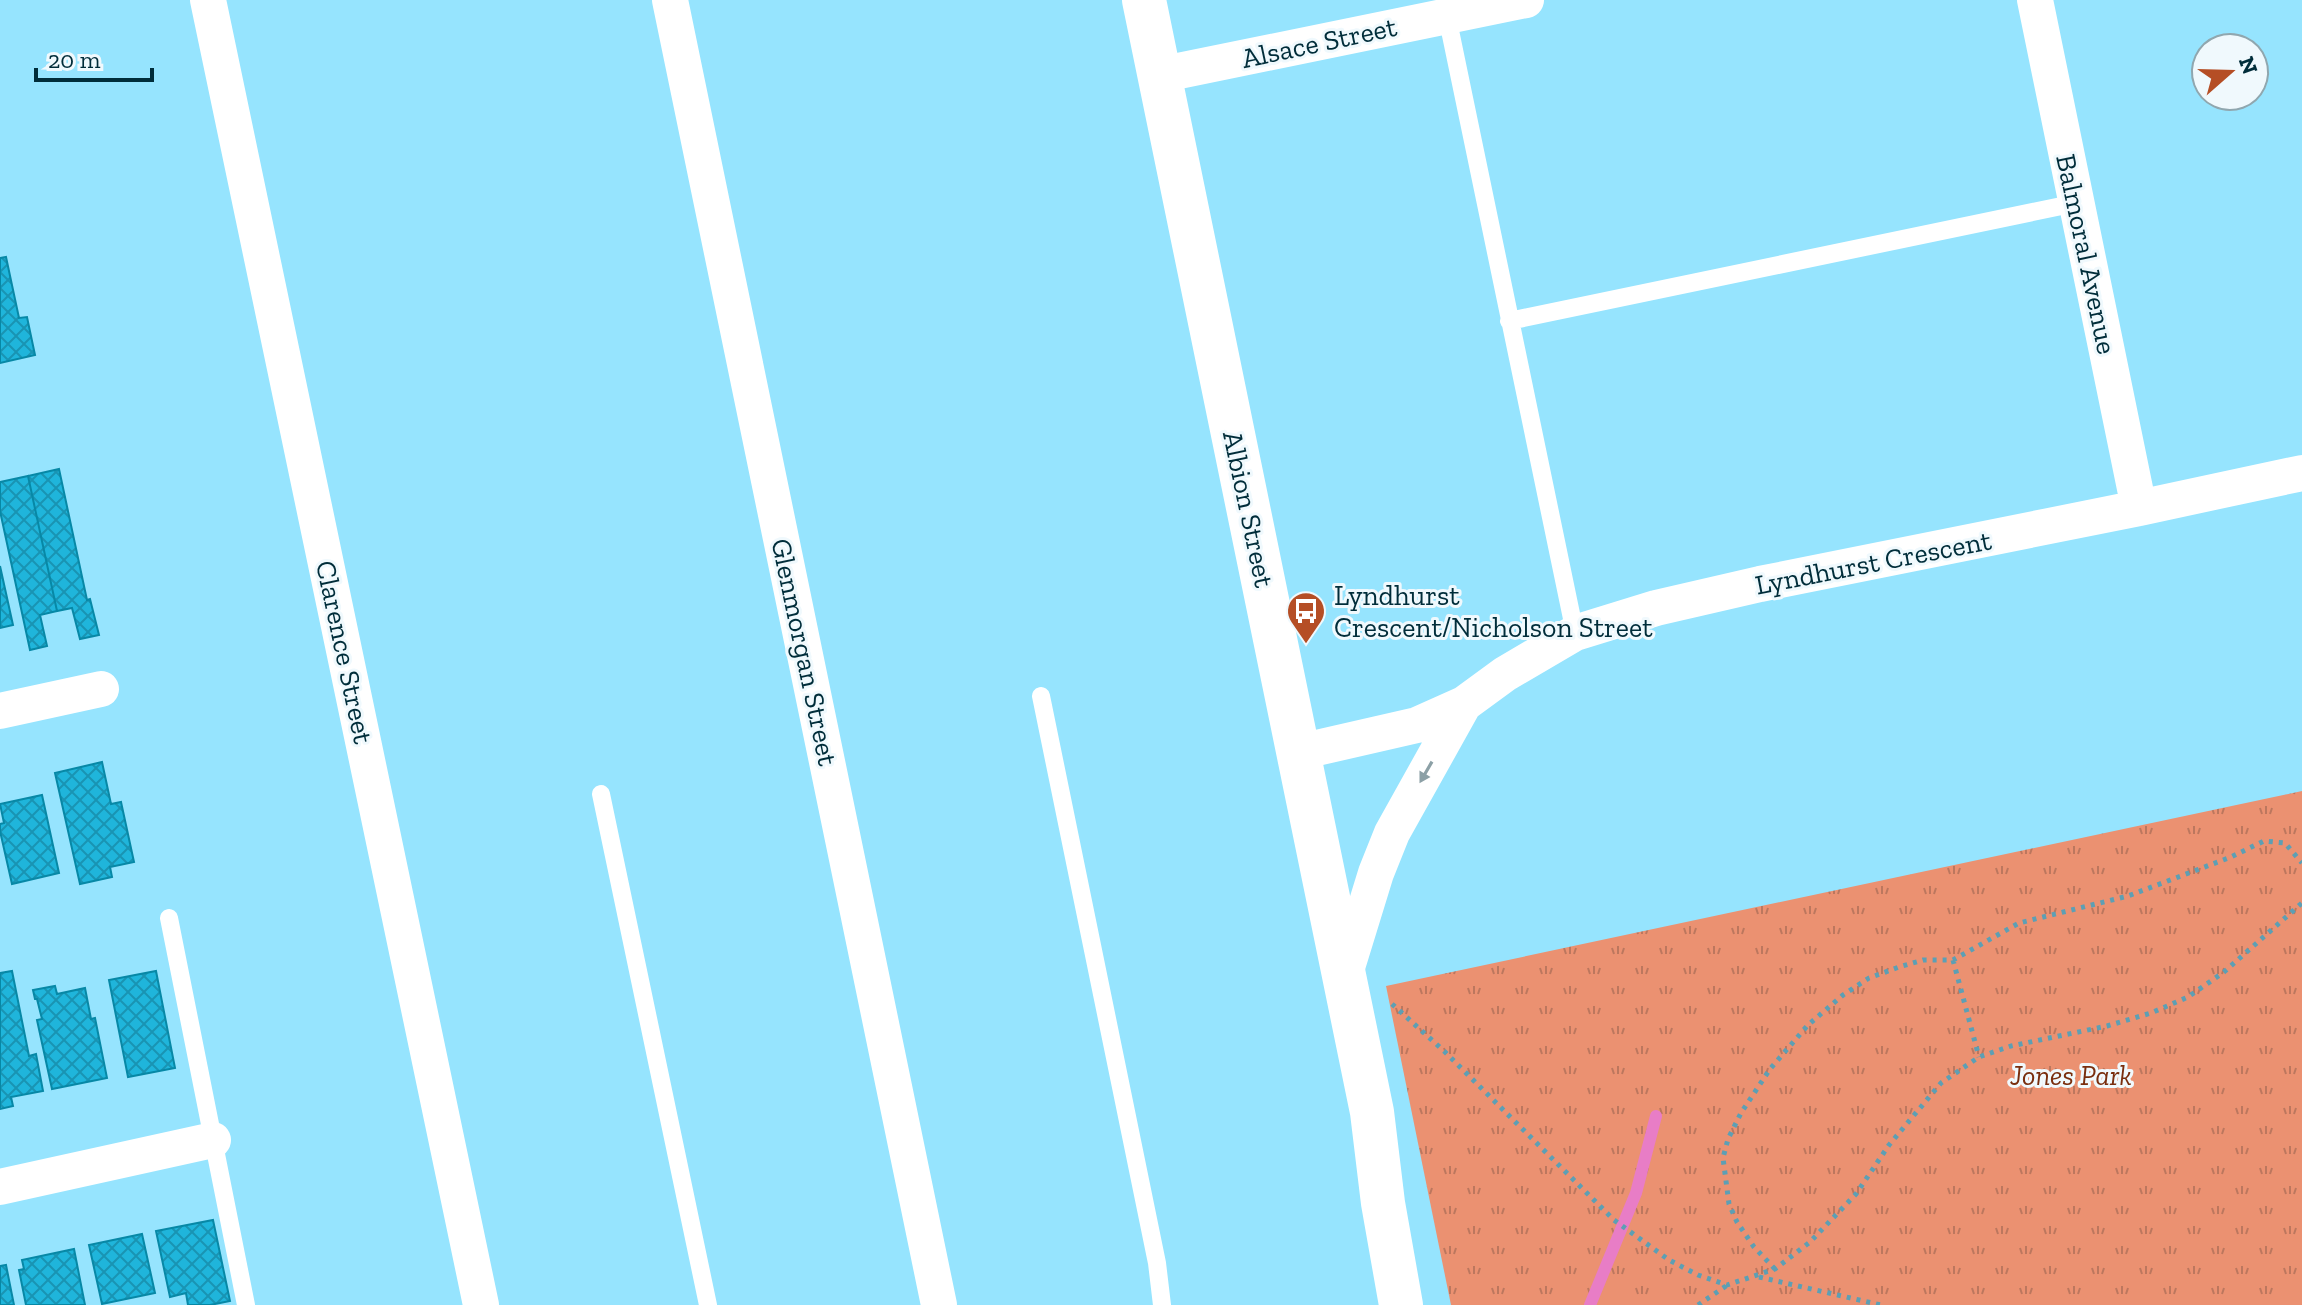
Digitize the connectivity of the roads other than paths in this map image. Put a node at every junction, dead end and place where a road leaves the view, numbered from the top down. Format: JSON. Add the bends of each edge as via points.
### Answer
{"nodes":[{"id":1,"x":208,"y":0,"type":"edge"},
{"id":2,"x":670,"y":0,"type":"edge"},
{"id":3,"x":1144,"y":0,"type":"edge"},
{"id":4,"x":1526,"y":0,"type":"edge"},
{"id":5,"x":2035,"y":0,"type":"edge"},
{"id":6,"x":1447,"y":16,"type":"junction"},
{"id":7,"x":1159,"y":75,"type":"junction"},
{"id":8,"x":2076,"y":203,"type":"junction"},
{"id":9,"x":1509,"y":321,"type":"junction"},
{"id":10,"x":2302,"y":473,"type":"edge"},
{"id":11,"x":2139,"y":508,"type":"junction"},
{"id":12,"x":1575,"y":633,"type":"junction"},
{"id":13,"x":101,"y":689,"type":"dead end"},
{"id":14,"x":1041,"y":696,"type":"dead end"},
{"id":15,"x":1464,"y":704,"type":"junction"},
{"id":16,"x":0,"y":711,"type":"edge"},
{"id":17,"x":1299,"y":752,"type":"junction"},
{"id":18,"x":601,"y":794,"type":"dead end"},
{"id":19,"x":169,"y":918,"type":"dead end"},
{"id":20,"x":1363,"y":986,"type":"junction"},
{"id":21,"x":1372,"y":1112,"type":"junction"},
{"id":22,"x":213,"y":1140,"type":"junction"},
{"id":23,"x":0,"y":1187,"type":"edge"},
{"id":24,"x":246,"y":1305,"type":"edge"},
{"id":25,"x":481,"y":1305,"type":"edge"},
{"id":26,"x":708,"y":1305,"type":"edge"},
{"id":27,"x":939,"y":1305,"type":"edge"},
{"id":28,"x":1162,"y":1305,"type":"edge"},
{"id":29,"x":1401,"y":1305,"type":"edge"},
{"id":30,"x":1426,"y":1305,"type":"edge"}],
"edges":[{"from":1,"to":25,"type":"street","name":"Clarence Street"},
{"from":2,"to":27,"type":"street","name":"Glenmorgan Street"},
{"from":3,"to":7,"type":"main road","name":"Albion Street"},
{"from":4,"to":6,"type":"street","name":"Alsace Street"},
{"from":5,"to":8,"type":"street","name":"Balmoral Avenue"},
{"from":6,"to":7,"type":"street","name":"Alsace Street"},
{"from":6,"to":9,"type":"lane"},
{"from":7,"to":17,"type":"main road","name":"Albion Street"},
{"from":8,"to":9,"type":"lane"},
{"from":8,"to":11,"type":"street","name":"Balmoral Avenue"},
{"from":9,"to":12,"type":"lane"},
{"from":10,"to":11,"type":"street","name":"Lyndhurst Crescent"},
{"from":11,"to":12,"type":"street","name":"Lyndhurst Crescent","via":[[1760,584]]},
{"from":12,"to":15,"type":"street","name":"Lyndhurst Crescent"},
{"from":13,"to":16,"type":"street"},
{"from":14,"to":28,"type":"lane"},
{"from":15,"to":17,"type":"street","name":"Lyndhurst Crescent","via":[[1417,725]]},
{"from":15,"to":20,"type":"street","name":"Lyndhurst Crescent","one_way":true,"via":[[1392,833],[1376,873]]},
{"from":17,"to":20,"type":"main road","name":"Albion Street"},
{"from":18,"to":26,"type":"lane"},
{"from":19,"to":22,"type":"lane"},
{"from":20,"to":21,"type":"main road","name":"Albion Street"},
{"from":21,"to":29,"type":"main road","name":"Albion Street"},
{"from":21,"to":30,"type":"main road","name":"Albion Street"},
{"from":22,"to":23,"type":"street"},
{"from":22,"to":24,"type":"lane"}]}
